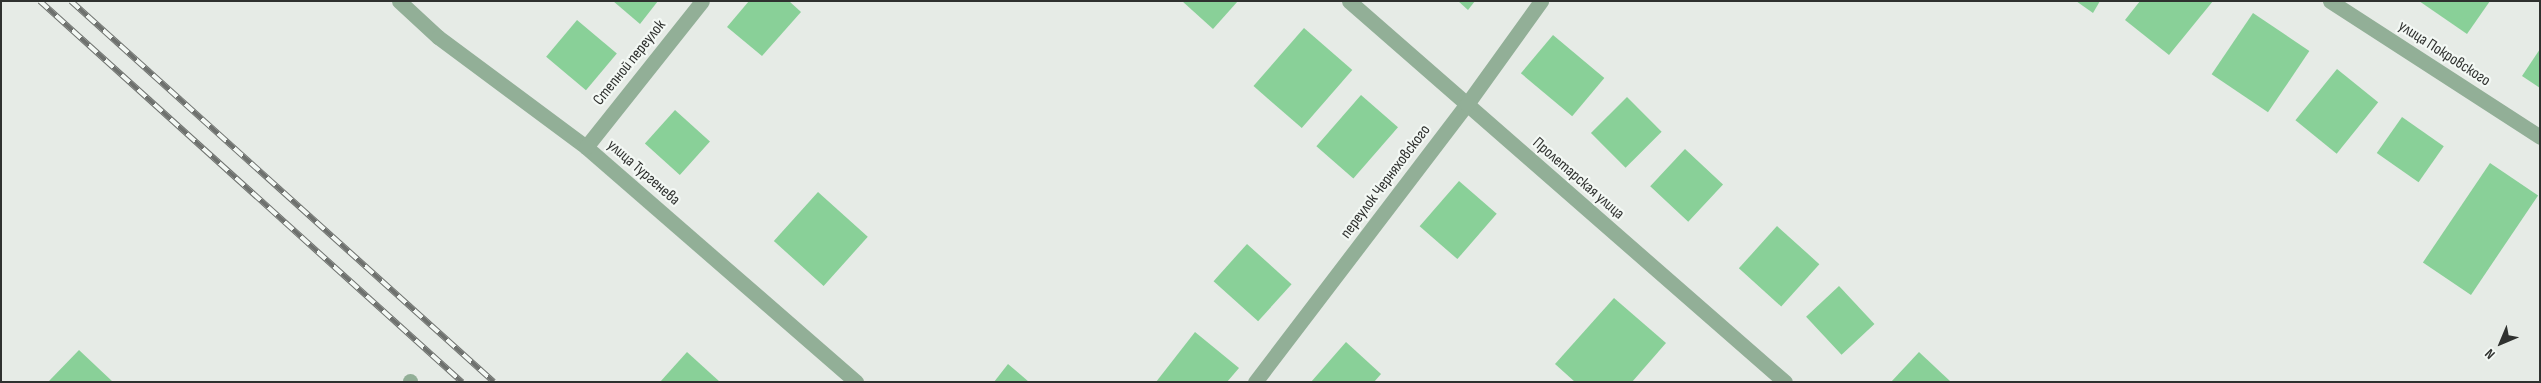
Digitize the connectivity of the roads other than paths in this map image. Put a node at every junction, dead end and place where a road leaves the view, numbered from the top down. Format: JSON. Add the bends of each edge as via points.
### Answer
{"nodes":[{"id":1,"x":399,"y":1,"type":"edge"},
{"id":2,"x":702,"y":1,"type":"edge"},
{"id":3,"x":1348,"y":1,"type":"edge"},
{"id":4,"x":1541,"y":1,"type":"edge"},
{"id":5,"x":2330,"y":1,"type":"edge"},
{"id":6,"x":1468,"y":104,"type":"junction"},
{"id":7,"x":2540,"y":137,"type":"edge"},
{"id":8,"x":586,"y":147,"type":"junction"},
{"id":9,"x":856,"y":382,"type":"edge"},
{"id":10,"x":1255,"y":382,"type":"edge"},
{"id":11,"x":1785,"y":382,"type":"edge"}],
"edges":[{"from":1,"to":8,"type":"street","name":"улица Тургенева","via":[[438,37]]},
{"from":2,"to":8,"type":"street","name":"Степной переулок"},
{"from":3,"to":6,"type":"street","name":"Пролетарская улица"},
{"from":4,"to":6,"type":"street","name":"переулок Черняховского"},
{"from":5,"to":7,"type":"street","name":"улица Покровского"},
{"from":6,"to":10,"type":"street","name":"переулок Черняховского"},
{"from":6,"to":11,"type":"street","name":"Пролетарская улица"},
{"from":8,"to":9,"type":"street","name":"улица Тургенева"}]}
